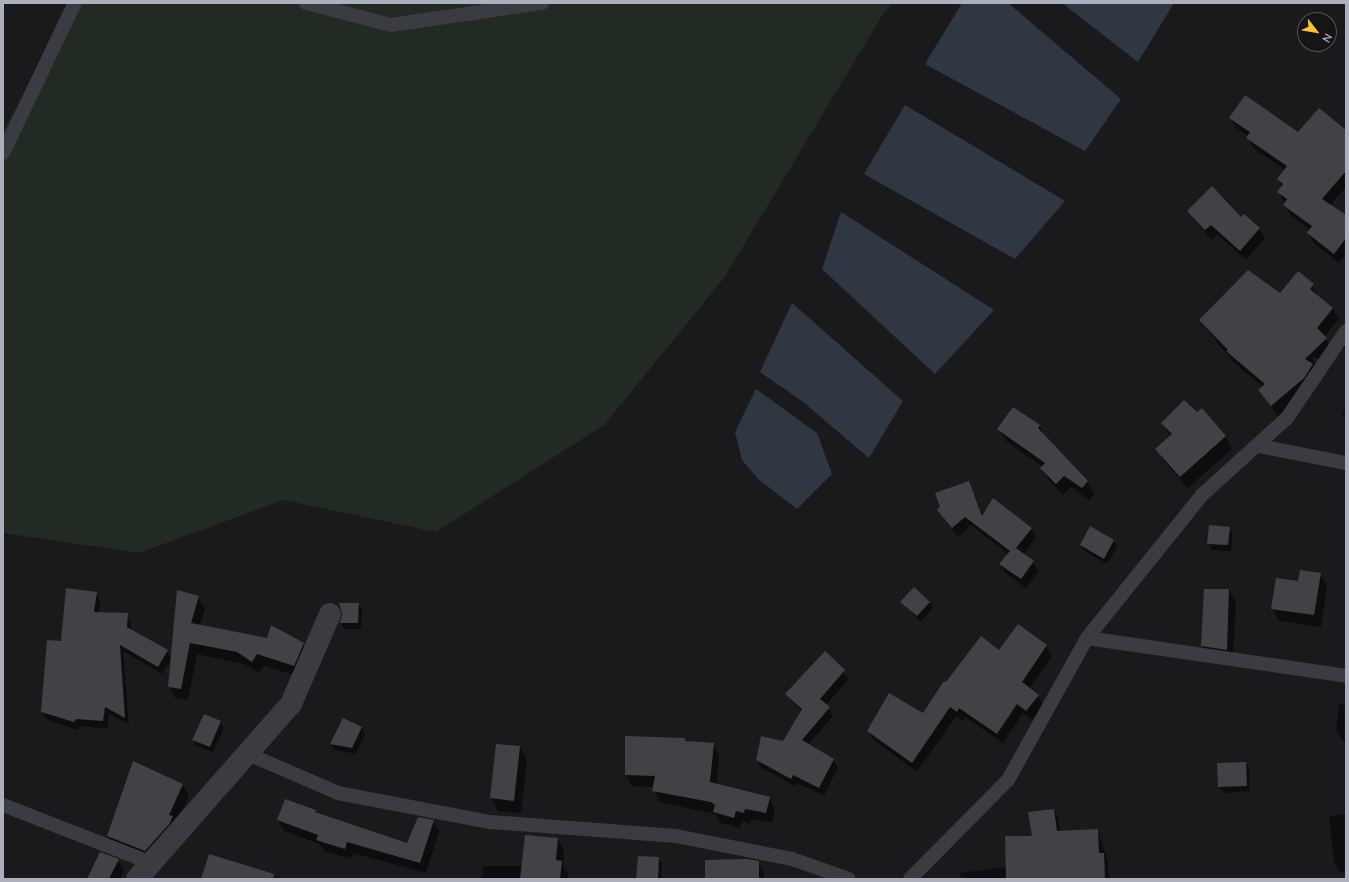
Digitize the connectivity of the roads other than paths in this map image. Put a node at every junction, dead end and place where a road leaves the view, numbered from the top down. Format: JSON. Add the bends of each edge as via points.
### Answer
{"nodes":[{"id":1,"x":75,"y":3,"type":"edge"},
{"id":2,"x":306,"y":3,"type":"edge"},
{"id":3,"x":542,"y":3,"type":"edge"},
{"id":4,"x":3,"y":153,"type":"edge"},
{"id":5,"x":1346,"y":331,"type":"edge"},
{"id":6,"x":1259,"y":446,"type":"junction"},
{"id":7,"x":1346,"y":464,"type":"edge"},
{"id":8,"x":330,"y":614,"type":"dead end"},
{"id":9,"x":1087,"y":638,"type":"junction"},
{"id":10,"x":1346,"y":676,"type":"edge"},
{"id":11,"x":248,"y":754,"type":"junction"},
{"id":12,"x":3,"y":805,"type":"edge"},
{"id":13,"x":152,"y":863,"type":"junction"},
{"id":14,"x":137,"y":879,"type":"edge"},
{"id":15,"x":849,"y":879,"type":"edge"},
{"id":16,"x":910,"y":879,"type":"edge"}],
"edges":[{"from":1,"to":4,"type":"lane"},
{"from":2,"to":3,"type":"lane","via":[[397,25]]},
{"from":5,"to":6,"type":"lane","via":[[1287,418]]},
{"from":6,"to":7,"type":"lane"},
{"from":6,"to":9,"type":"lane","via":[[1202,495]]},
{"from":8,"to":11,"type":"street","via":[[291,704]]},
{"from":9,"to":10,"type":"lane"},
{"from":9,"to":16,"type":"lane","via":[[1008,780]]},
{"from":11,"to":13,"type":"street"},
{"from":11,"to":15,"type":"lane","via":[[338,793],[490,822],[676,836],[792,859]]},
{"from":12,"to":13,"type":"lane"},
{"from":13,"to":14,"type":"street"}]}
